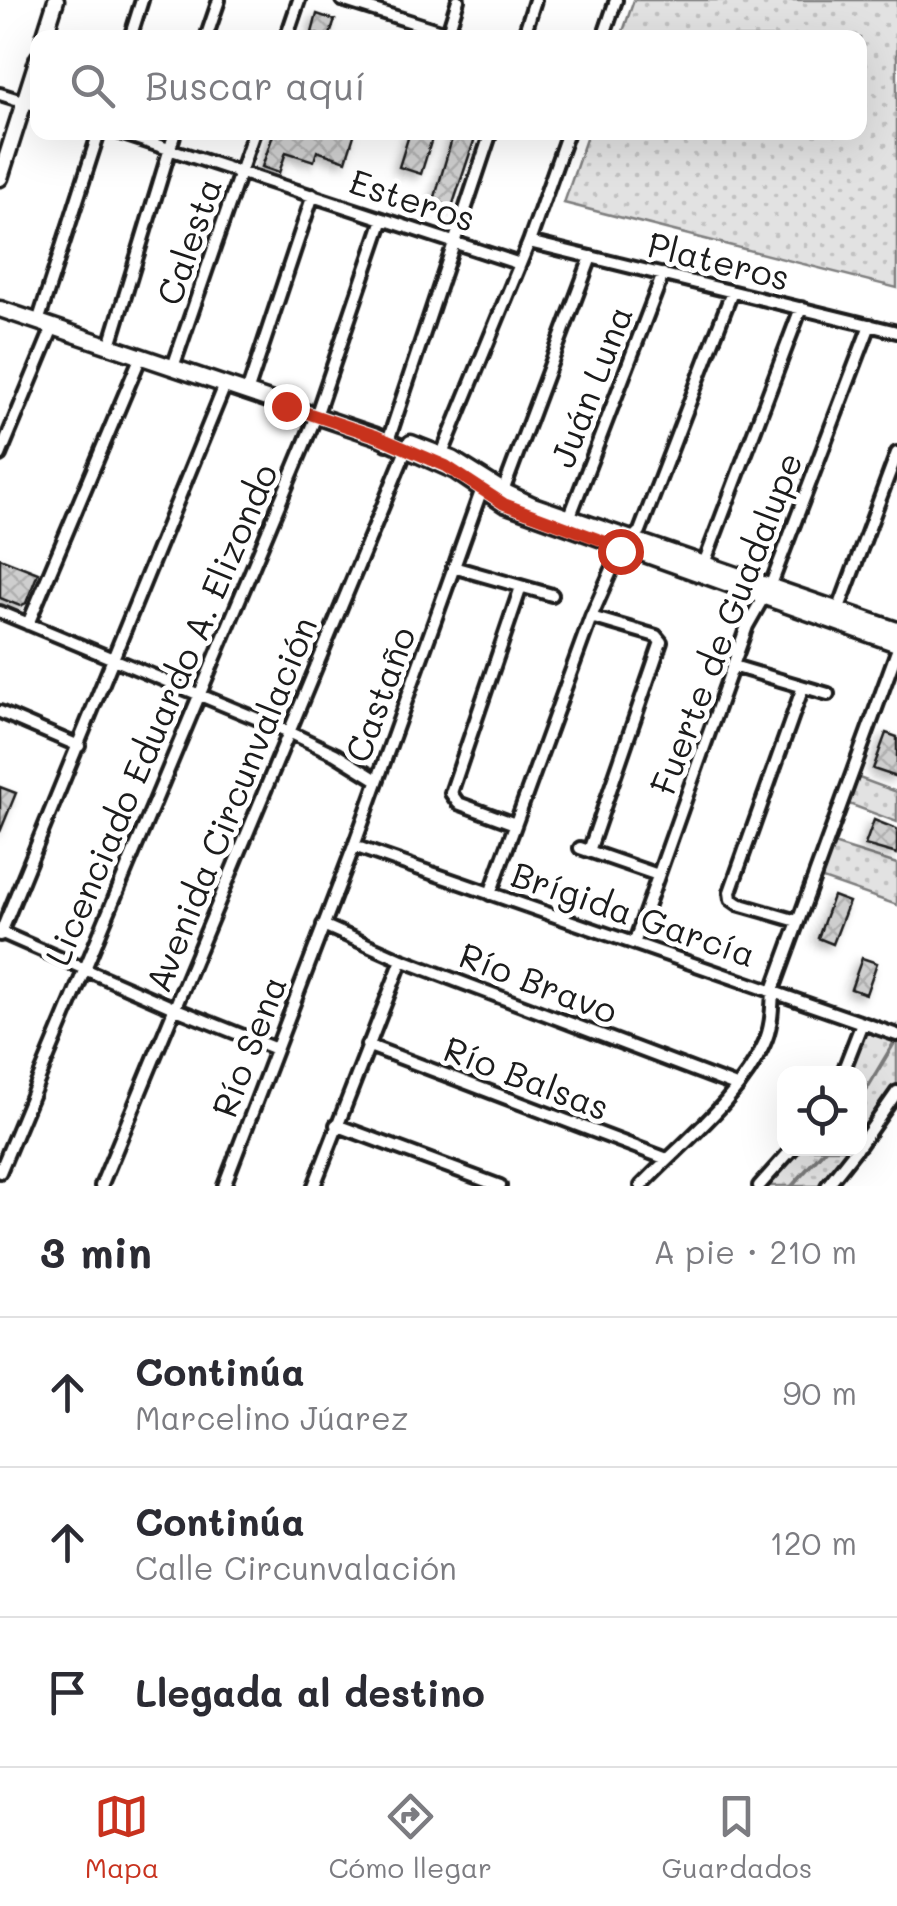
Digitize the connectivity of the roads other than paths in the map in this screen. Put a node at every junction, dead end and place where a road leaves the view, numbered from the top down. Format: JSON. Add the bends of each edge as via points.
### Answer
{"nodes":[{"id":1,"x":56,"y":0,"type":"edge"},
{"id":2,"x":142,"y":0,"type":"edge"},
{"id":3,"x":218,"y":0,"type":"edge"},
{"id":4,"x":299,"y":0,"type":"edge"},
{"id":5,"x":342,"y":0,"type":"edge"},
{"id":6,"x":458,"y":0,"type":"edge"},
{"id":7,"x":535,"y":0,"type":"edge"},
{"id":8,"x":616,"y":0,"type":"edge"},
{"id":9,"x":377,"y":5,"type":"edge"},
{"id":10,"x":47,"y":30,"type":"edge"},
{"id":11,"x":133,"y":30,"type":"edge"},
{"id":12,"x":209,"y":30,"type":"edge"},
{"id":13,"x":289,"y":30,"type":"edge"},
{"id":14,"x":443,"y":30,"type":"edge"},
{"id":15,"x":449,"y":30,"type":"edge"},
{"id":16,"x":525,"y":30,"type":"edge"},
{"id":17,"x":606,"y":30,"type":"edge"},
{"id":18,"x":0,"y":94,"type":"edge"},
{"id":19,"x":30,"y":104,"type":"edge"},
{"id":20,"x":97,"y":140,"type":"edge"},
{"id":21,"x":143,"y":140,"type":"edge"},
{"id":22,"x":172,"y":140,"type":"edge"},
{"id":23,"x":251,"y":140,"type":"edge"},
{"id":24,"x":488,"y":140,"type":"edge"},
{"id":25,"x":565,"y":140,"type":"edge"},
{"id":26,"x":169,"y":148,"type":"junction"},
{"id":27,"x":240,"y":172,"type":"junction"},
{"id":28,"x":0,"y":178,"type":"edge"},
{"id":29,"x":313,"y":196,"type":"junction"},
{"id":30,"x":383,"y":218,"type":"junction"},
{"id":31,"x":455,"y":242,"type":"junction"},
{"id":32,"x":529,"y":242,"type":"junction"},
{"id":33,"x":592,"y":257,"type":"junction"},
{"id":34,"x":520,"y":264,"type":"junction"},
{"id":35,"x":662,"y":274,"type":"junction"},
{"id":36,"x":732,"y":292,"type":"junction"},
{"id":37,"x":0,"y":308,"type":"edge"},
{"id":38,"x":801,"y":308,"type":"junction"},
{"id":39,"x":46,"y":324,"type":"junction"},
{"id":40,"x":870,"y":325,"type":"junction"},
{"id":41,"x":897,"y":332,"type":"edge"},
{"id":42,"x":110,"y":345,"type":"junction"},
{"id":43,"x":141,"y":356,"type":"junction"},
{"id":44,"x":174,"y":367,"type":"junction"},
{"id":45,"x":226,"y":386,"type":"junction"},
{"id":46,"x":247,"y":393,"type":"junction"},
{"id":47,"x":316,"y":416,"type":"junction"},
{"id":48,"x":384,"y":439,"type":"junction"},
{"id":49,"x":408,"y":447,"type":"junction"},
{"id":50,"x":897,"y":453,"type":"edge"},
{"id":51,"x":442,"y":454,"type":"junction"},
{"id":52,"x":0,"y":455,"type":"edge"},
{"id":53,"x":483,"y":486,"type":"junction"},
{"id":54,"x":501,"y":496,"type":"junction"},
{"id":55,"x":567,"y":522,"type":"junction"},
{"id":56,"x":628,"y":544,"type":"junction"},
{"id":57,"x":453,"y":567,"type":"junction"},
{"id":58,"x":702,"y":570,"type":"junction"},
{"id":59,"x":521,"y":587,"type":"junction"},
{"id":60,"x":766,"y":592,"type":"junction"},
{"id":61,"x":552,"y":595,"type":"dead end"},
{"id":62,"x":0,"y":612,"type":"edge"},
{"id":63,"x":836,"y":616,"type":"junction"},
{"id":64,"x":591,"y":617,"type":"junction"},
{"id":65,"x":28,"y":624,"type":"junction"},
{"id":66,"x":897,"y":630,"type":"edge"},
{"id":67,"x":897,"y":648,"type":"edge"},
{"id":68,"x":114,"y":658,"type":"junction"},
{"id":69,"x":734,"y":666,"type":"junction"},
{"id":70,"x":803,"y":686,"type":"junction"},
{"id":71,"x":199,"y":694,"type":"junction"},
{"id":72,"x":828,"y":694,"type":"dead end"},
{"id":73,"x":0,"y":712,"type":"edge"},
{"id":74,"x":289,"y":732,"type":"junction"},
{"id":75,"x":79,"y":746,"type":"junction"},
{"id":76,"x":378,"y":780,"type":"junction"},
{"id":77,"x":515,"y":824,"type":"junction"},
{"id":78,"x":354,"y":846,"type":"junction"},
{"id":79,"x":658,"y":875,"type":"junction"},
{"id":80,"x":490,"y":894,"type":"junction"},
{"id":81,"x":797,"y":921,"type":"junction"},
{"id":82,"x":324,"y":925,"type":"junction"},
{"id":83,"x":0,"y":933,"type":"edge"},
{"id":84,"x":635,"y":941,"type":"junction"},
{"id":85,"x":402,"y":960,"type":"junction"},
{"id":86,"x":82,"y":968,"type":"junction"},
{"id":87,"x":773,"y":990,"type":"junction"},
{"id":88,"x":176,"y":1010,"type":"junction"},
{"id":89,"x":862,"y":1023,"type":"junction"},
{"id":90,"x":897,"y":1034,"type":"edge"},
{"id":91,"x":367,"y":1046,"type":"junction"},
{"id":92,"x":276,"y":1048,"type":"junction"},
{"id":93,"x":845,"y":1066,"type":"edge"},
{"id":94,"x":736,"y":1086,"type":"junction"},
{"id":95,"x":897,"y":1092,"type":"edge"},
{"id":96,"x":336,"y":1124,"type":"junction"},
{"id":97,"x":867,"y":1134,"type":"edge"},
{"id":98,"x":787,"y":1156,"type":"edge"},
{"id":99,"x":851,"y":1156,"type":"edge"},
{"id":100,"x":667,"y":1159,"type":"junction"},
{"id":101,"x":0,"y":1172,"type":"edge"},
{"id":102,"x":101,"y":1186,"type":"edge"},
{"id":103,"x":224,"y":1186,"type":"edge"},
{"id":104,"x":314,"y":1186,"type":"edge"},
{"id":105,"x":500,"y":1186,"type":"edge"},
{"id":106,"x":641,"y":1186,"type":"edge"},
{"id":107,"x":759,"y":1186,"type":"edge"},
{"id":108,"x":826,"y":1186,"type":"edge"}],
"edges":[{"from":1,"to":10,"type":"street"},
{"from":2,"to":11,"type":"street"},
{"from":3,"to":12,"type":"street"},
{"from":4,"to":13,"type":"street"},
{"from":5,"to":9,"type":"street"},
{"from":6,"to":15,"type":"street"},
{"from":7,"to":16,"type":"street"},
{"from":8,"to":17,"type":"street"},
{"from":9,"to":14,"type":"street"},
{"from":18,"to":19,"type":"street"},
{"from":19,"to":28,"type":"street"},
{"from":20,"to":39,"type":"street"},
{"from":21,"to":26,"type":"street","name":"Esteros"},
{"from":22,"to":26,"type":"street"},
{"from":23,"to":27,"type":"street","name":"Calesta"},
{"from":24,"to":31,"type":"street"},
{"from":25,"to":32,"type":"street"},
{"from":26,"to":27,"type":"street","name":"Esteros"},
{"from":26,"to":42,"type":"street"},
{"from":27,"to":29,"type":"street","name":"Esteros"},
{"from":27,"to":44,"type":"street","name":"Calesta"},
{"from":29,"to":30,"type":"street","name":"Esteros"},
{"from":29,"to":46,"type":"street"},
{"from":30,"to":31,"type":"street","name":"Esteros"},
{"from":30,"to":47,"type":"street","name":"Licenciado Eduardo A. Elizondo"},
{"from":31,"to":34,"type":"street","name":"Esteros"},
{"from":31,"to":48,"type":"street"},
{"from":32,"to":33,"type":"street","name":"Plateros"},
{"from":32,"to":34,"type":"street"},
{"from":33,"to":35,"type":"street","name":"Plateros"},
{"from":33,"to":54,"type":"street"},
{"from":34,"to":51,"type":"street"},
{"from":35,"to":36,"type":"street","name":"Plateros"},
{"from":35,"to":55,"type":"street","name":"Juán Luna"},
{"from":36,"to":38,"type":"street","name":"Plateros"},
{"from":36,"to":56,"type":"street","via":[[642,525]]},
{"from":37,"to":39,"type":"street"},
{"from":38,"to":40,"type":"street","name":"Plateros"},
{"from":38,"to":58,"type":"street"},
{"from":39,"to":42,"type":"street"},
{"from":39,"to":52,"type":"street"},
{"from":40,"to":41,"type":"street","name":"Plateros"},
{"from":40,"to":60,"type":"street","name":"Fuerte de Guadalupe"},
{"from":42,"to":43,"type":"street"},
{"from":43,"to":44,"type":"street"},
{"from":43,"to":65,"type":"street"},
{"from":44,"to":45,"type":"street"},
{"from":45,"to":46,"type":"street"},
{"from":45,"to":68,"type":"street"},
{"from":46,"to":47,"type":"street"},
{"from":47,"to":48,"type":"street"},
{"from":47,"to":71,"type":"street","name":"Licenciado Eduardo A. Elizondo"},
{"from":48,"to":49,"type":"street"},
{"from":49,"to":51,"type":"street"},
{"from":49,"to":53,"type":"street"},
{"from":49,"to":74,"type":"street","name":"Avenida Circunvalación"},
{"from":50,"to":63,"type":"street"},
{"from":51,"to":53,"type":"street"},
{"from":53,"to":54,"type":"street"},
{"from":53,"to":57,"type":"street","name":"Castaño"},
{"from":54,"to":55,"type":"street"},
{"from":55,"to":56,"type":"street"},
{"from":56,"to":58,"type":"street"},
{"from":56,"to":64,"type":"street"},
{"from":57,"to":59,"type":"street"},
{"from":57,"to":76,"type":"street","name":"Castaño"},
{"from":58,"to":60,"type":"street"},
{"from":59,"to":61,"type":"street"},
{"from":59,"to":77,"type":"street","via":[[451,793],[458,803]]},
{"from":60,"to":63,"type":"street"},
{"from":60,"to":69,"type":"street","name":"Fuerte de Guadalupe"},
{"from":62,"to":65,"type":"street"},
{"from":63,"to":66,"type":"street"},
{"from":63,"to":67,"type":"street"},
{"from":64,"to":77,"type":"street"},
{"from":64,"to":79,"type":"street","via":[[661,642],[584,850]]},
{"from":65,"to":68,"type":"street"},
{"from":67,"to":81,"type":"street"},
{"from":68,"to":71,"type":"street"},
{"from":68,"to":75,"type":"street"},
{"from":69,"to":70,"type":"street"},
{"from":69,"to":79,"type":"street","name":"Fuerte de Guadalupe"},
{"from":70,"to":72,"type":"street"},
{"from":70,"to":81,"type":"street","via":[[730,892],[738,904]]},
{"from":71,"to":74,"type":"street"},
{"from":71,"to":86,"type":"street","name":"Licenciado Eduardo A. Elizondo"},
{"from":73,"to":75,"type":"street"},
{"from":74,"to":76,"type":"street"},
{"from":74,"to":88,"type":"street","name":"Avenida Circunvalación"},
{"from":75,"to":83,"type":"street"},
{"from":76,"to":78,"type":"street","name":"Castaño"},
{"from":77,"to":80,"type":"street"},
{"from":78,"to":80,"type":"street","name":"Brígida García"},
{"from":78,"to":82,"type":"street","name":"Castaño"},
{"from":79,"to":84,"type":"street","name":"Fuerte de Guadalupe"},
{"from":80,"to":84,"type":"street","name":"Brígida García"},
{"from":81,"to":87,"type":"street"},
{"from":82,"to":85,"type":"street","name":"Río Bravo"},
{"from":82,"to":92,"type":"street","name":"Río Sena"},
{"from":83,"to":86,"type":"street"},
{"from":84,"to":87,"type":"street","name":"Brígida García"},
{"from":85,"to":91,"type":"street"},
{"from":85,"to":94,"type":"street","name":"Río Bravo"},
{"from":86,"to":88,"type":"street"},
{"from":86,"to":101,"type":"street","name":"Licenciado Eduardo A. Elizondo"},
{"from":87,"to":89,"type":"street","name":"Brígida García"},
{"from":87,"to":94,"type":"street","via":[[764,1045]]},
{"from":88,"to":92,"type":"street"},
{"from":88,"to":102,"type":"street","name":"Avenida Circunvalación"},
{"from":89,"to":90,"type":"street","name":"Brígida García"},
{"from":89,"to":93,"type":"street"},
{"from":91,"to":96,"type":"street"},
{"from":91,"to":100,"type":"street","name":"Río Balsas"},
{"from":92,"to":103,"type":"street","name":"Río Sena"},
{"from":94,"to":100,"type":"street"},
{"from":95,"to":97,"type":"street"},
{"from":96,"to":104,"type":"street"},
{"from":96,"to":105,"type":"street"},
{"from":98,"to":107,"type":"street"},
{"from":99,"to":108,"type":"street"},
{"from":100,"to":106,"type":"street"}]}
